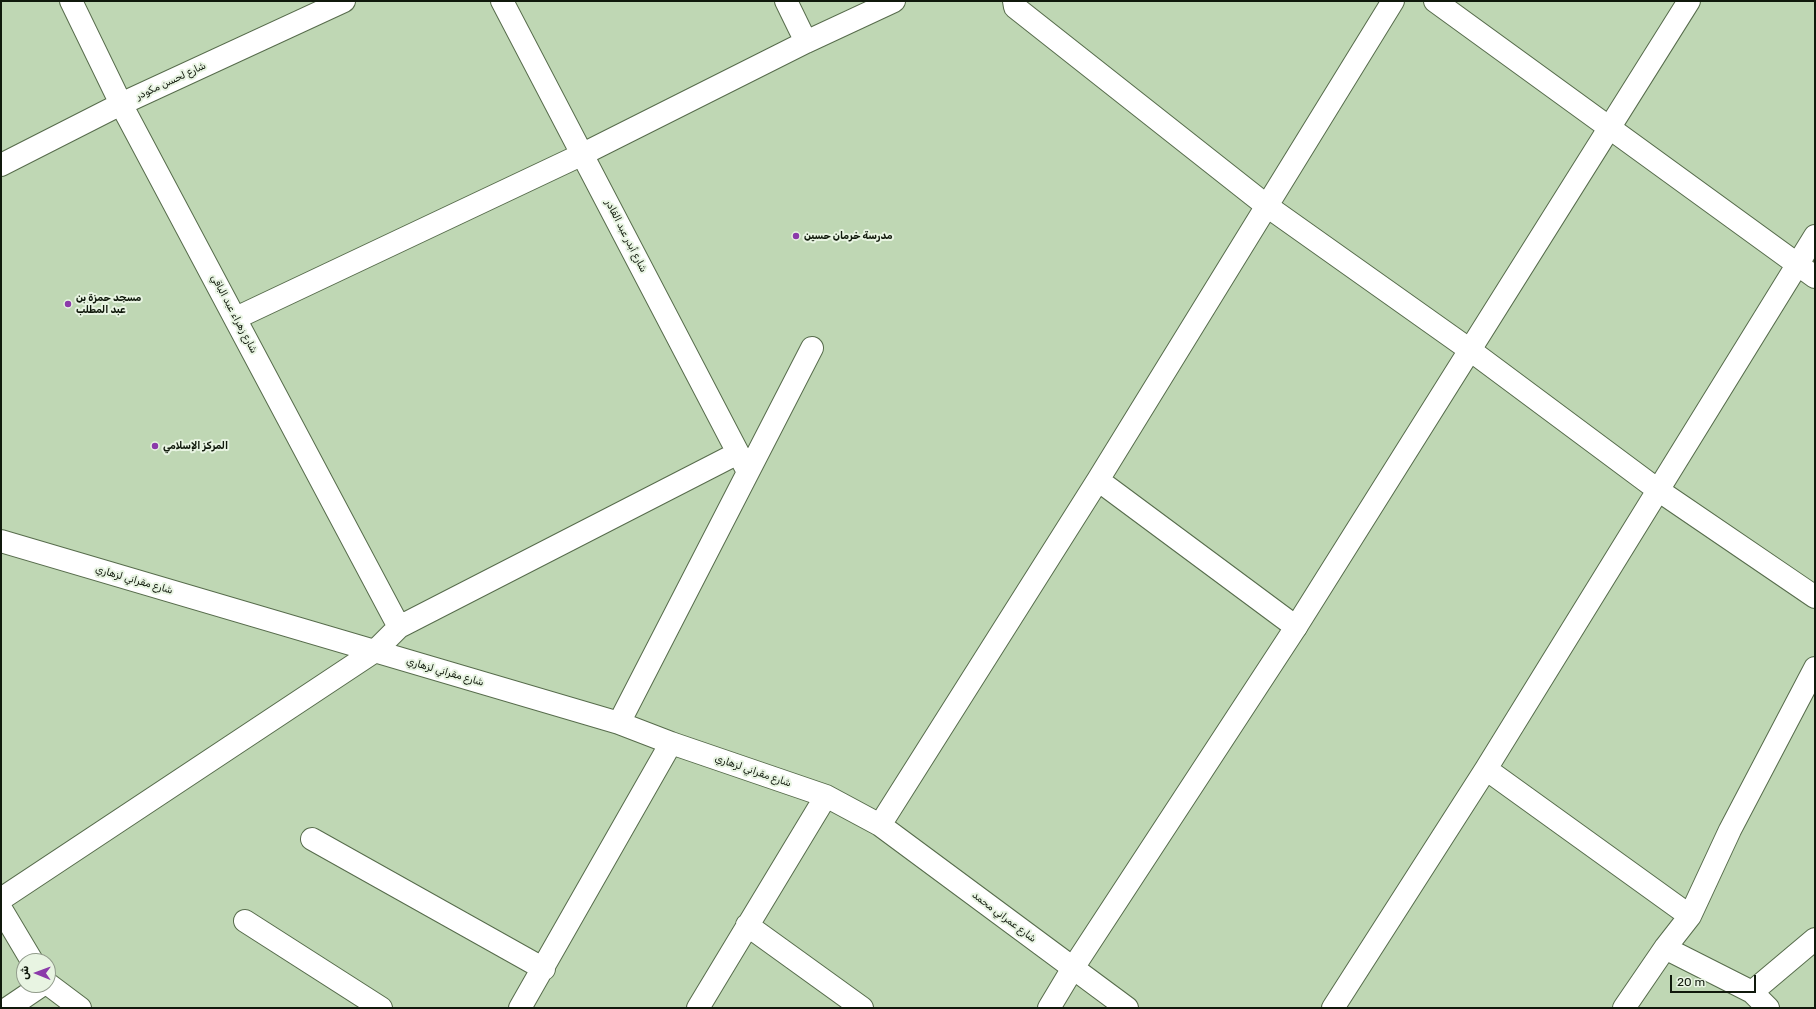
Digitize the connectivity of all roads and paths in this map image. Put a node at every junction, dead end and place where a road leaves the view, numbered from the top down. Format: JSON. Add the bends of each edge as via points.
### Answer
{"nodes":[{"id":1,"x":71,"y":1,"type":"edge"},
{"id":2,"x":344,"y":1,"type":"edge"},
{"id":3,"x":502,"y":1,"type":"edge"},
{"id":4,"x":786,"y":1,"type":"edge"},
{"id":5,"x":894,"y":1,"type":"edge"},
{"id":6,"x":1014,"y":1,"type":"edge"},
{"id":7,"x":1393,"y":1,"type":"edge"},
{"id":8,"x":1435,"y":1,"type":"edge"},
{"id":9,"x":1689,"y":1,"type":"edge"},
{"id":10,"x":806,"y":42,"type":"junction"},
{"id":11,"x":121,"y":104,"type":"junction"},
{"id":12,"x":1610,"y":128,"type":"junction"},
{"id":13,"x":583,"y":154,"type":"junction"},
{"id":14,"x":1,"y":165,"type":"edge"},
{"id":15,"x":1267,"y":206,"type":"junction"},
{"id":16,"x":1815,"y":236,"type":"edge"},
{"id":17,"x":1798,"y":264,"type":"junction"},
{"id":18,"x":1815,"y":277,"type":"edge"},
{"id":19,"x":236,"y":318,"type":"junction"},
{"id":20,"x":812,"y":348,"type":"dead end"},
{"id":21,"x":1470,"y":350,"type":"junction"},
{"id":22,"x":738,"y":453,"type":"junction"},
{"id":23,"x":748,"y":472,"type":"junction"},
{"id":24,"x":1098,"y":480,"type":"junction"},
{"id":25,"x":1658,"y":490,"type":"junction"},
{"id":26,"x":1,"y":541,"type":"edge"},
{"id":27,"x":1815,"y":597,"type":"edge"},
{"id":28,"x":1296,"y":626,"type":"junction"},
{"id":29,"x":399,"y":627,"type":"junction"},
{"id":30,"x":375,"y":651,"type":"junction"},
{"id":31,"x":1815,"y":668,"type":"edge"},
{"id":32,"x":619,"y":723,"type":"junction"},
{"id":33,"x":671,"y":743,"type":"junction"},
{"id":34,"x":1486,"y":769,"type":"junction"},
{"id":35,"x":826,"y":796,"type":"junction"},
{"id":36,"x":880,"y":825,"type":"junction"},
{"id":37,"x":312,"y":839,"type":"dead end"},
{"id":38,"x":1,"y":899,"type":"edge"},
{"id":39,"x":1,"y":909,"type":"edge"},
{"id":40,"x":1690,"y":916,"type":"junction"},
{"id":41,"x":245,"y":921,"type":"dead end"},
{"id":42,"x":747,"y":925,"type":"junction"},
{"id":43,"x":1815,"y":939,"type":"edge"},
{"id":44,"x":1665,"y":948,"type":"junction"},
{"id":45,"x":27,"y":953,"type":"edge"},
{"id":46,"x":1073,"y":968,"type":"junction"},
{"id":47,"x":544,"y":969,"type":"junction"},
{"id":48,"x":56,"y":990,"type":"edge"},
{"id":49,"x":1752,"y":992,"type":"junction"},
{"id":50,"x":30,"y":993,"type":"edge"},
{"id":51,"x":8,"y":1008,"type":"edge"},
{"id":52,"x":80,"y":1008,"type":"edge"},
{"id":53,"x":381,"y":1008,"type":"edge"},
{"id":54,"x":520,"y":1008,"type":"edge"},
{"id":55,"x":698,"y":1008,"type":"edge"},
{"id":56,"x":862,"y":1008,"type":"edge"},
{"id":57,"x":1049,"y":1008,"type":"edge"},
{"id":58,"x":1127,"y":1008,"type":"edge"},
{"id":59,"x":1333,"y":1008,"type":"edge"},
{"id":60,"x":1624,"y":1008,"type":"edge"},
{"id":61,"x":1768,"y":1008,"type":"edge"}],
"edges":[{"from":1,"to":11,"type":"street","name":"شارع زهراء عبد الباقي"},
{"from":2,"to":11,"type":"street","name":"شارع لحسن مكودر"},
{"from":3,"to":13,"type":"street","name":"شارع أبدر عبد القادر"},
{"from":4,"to":10,"type":"street"},
{"from":5,"to":10,"type":"street"},
{"from":6,"to":15,"type":"street","via":[[1015,8]]},
{"from":7,"to":15,"type":"street"},
{"from":8,"to":12,"type":"street"},
{"from":9,"to":12,"type":"street"},
{"from":10,"to":13,"type":"street"},
{"from":11,"to":14,"type":"street","name":"شارع لحسن مكودر"},
{"from":11,"to":19,"type":"street","name":"شارع زهراء عبد الباقي"},
{"from":12,"to":17,"type":"street"},
{"from":12,"to":21,"type":"street"},
{"from":13,"to":19,"type":"street"},
{"from":13,"to":22,"type":"street","name":"شارع أبدر عبد القادر"},
{"from":15,"to":21,"type":"street"},
{"from":15,"to":24,"type":"street"},
{"from":16,"to":17,"type":"street"},
{"from":17,"to":18,"type":"street"},
{"from":17,"to":25,"type":"street"},
{"from":19,"to":29,"type":"street","name":"شارع زهراء عبد الباقي"},
{"from":20,"to":23,"type":"street"},
{"from":21,"to":25,"type":"street"},
{"from":21,"to":28,"type":"street"},
{"from":22,"to":23,"type":"street","name":"شارع أبدر عبد القادر"},
{"from":22,"to":29,"type":"street"},
{"from":23,"to":32,"type":"street"},
{"from":24,"to":28,"type":"street"},
{"from":24,"to":36,"type":"street"},
{"from":25,"to":27,"type":"street"},
{"from":25,"to":34,"type":"street"},
{"from":26,"to":30,"type":"street","name":"شارع مقراني لزهاري"},
{"from":28,"to":46,"type":"street"},
{"from":29,"to":30,"type":"street"},
{"from":30,"to":32,"type":"street","name":"شارع مقراني لزهاري"},
{"from":30,"to":38,"type":"street"},
{"from":31,"to":40,"type":"street","via":[[1730,830]]},
{"from":32,"to":33,"type":"street","name":"شارع مقراني لزهاري"},
{"from":33,"to":35,"type":"street","name":"شارع مقراني لزهاري"},
{"from":33,"to":47,"type":"street"},
{"from":34,"to":40,"type":"street"},
{"from":34,"to":59,"type":"street"},
{"from":35,"to":36,"type":"street","name":"شارع مقراني لزهاري"},
{"from":35,"to":42,"type":"street"},
{"from":36,"to":46,"type":"street","name":"شارع عمراني محمد"},
{"from":37,"to":47,"type":"street"},
{"from":39,"to":45,"type":"street"},
{"from":40,"to":44,"type":"street"},
{"from":41,"to":53,"type":"street"},
{"from":42,"to":55,"type":"street"},
{"from":42,"to":56,"type":"street"},
{"from":43,"to":49,"type":"street"},
{"from":44,"to":49,"type":"street"},
{"from":44,"to":60,"type":"street"},
{"from":46,"to":57,"type":"street"},
{"from":46,"to":58,"type":"street","name":"شارع عمراني محمد"},
{"from":47,"to":54,"type":"street"},
{"from":48,"to":52,"type":"street"},
{"from":49,"to":61,"type":"street"},
{"from":50,"to":51,"type":"street"}]}
